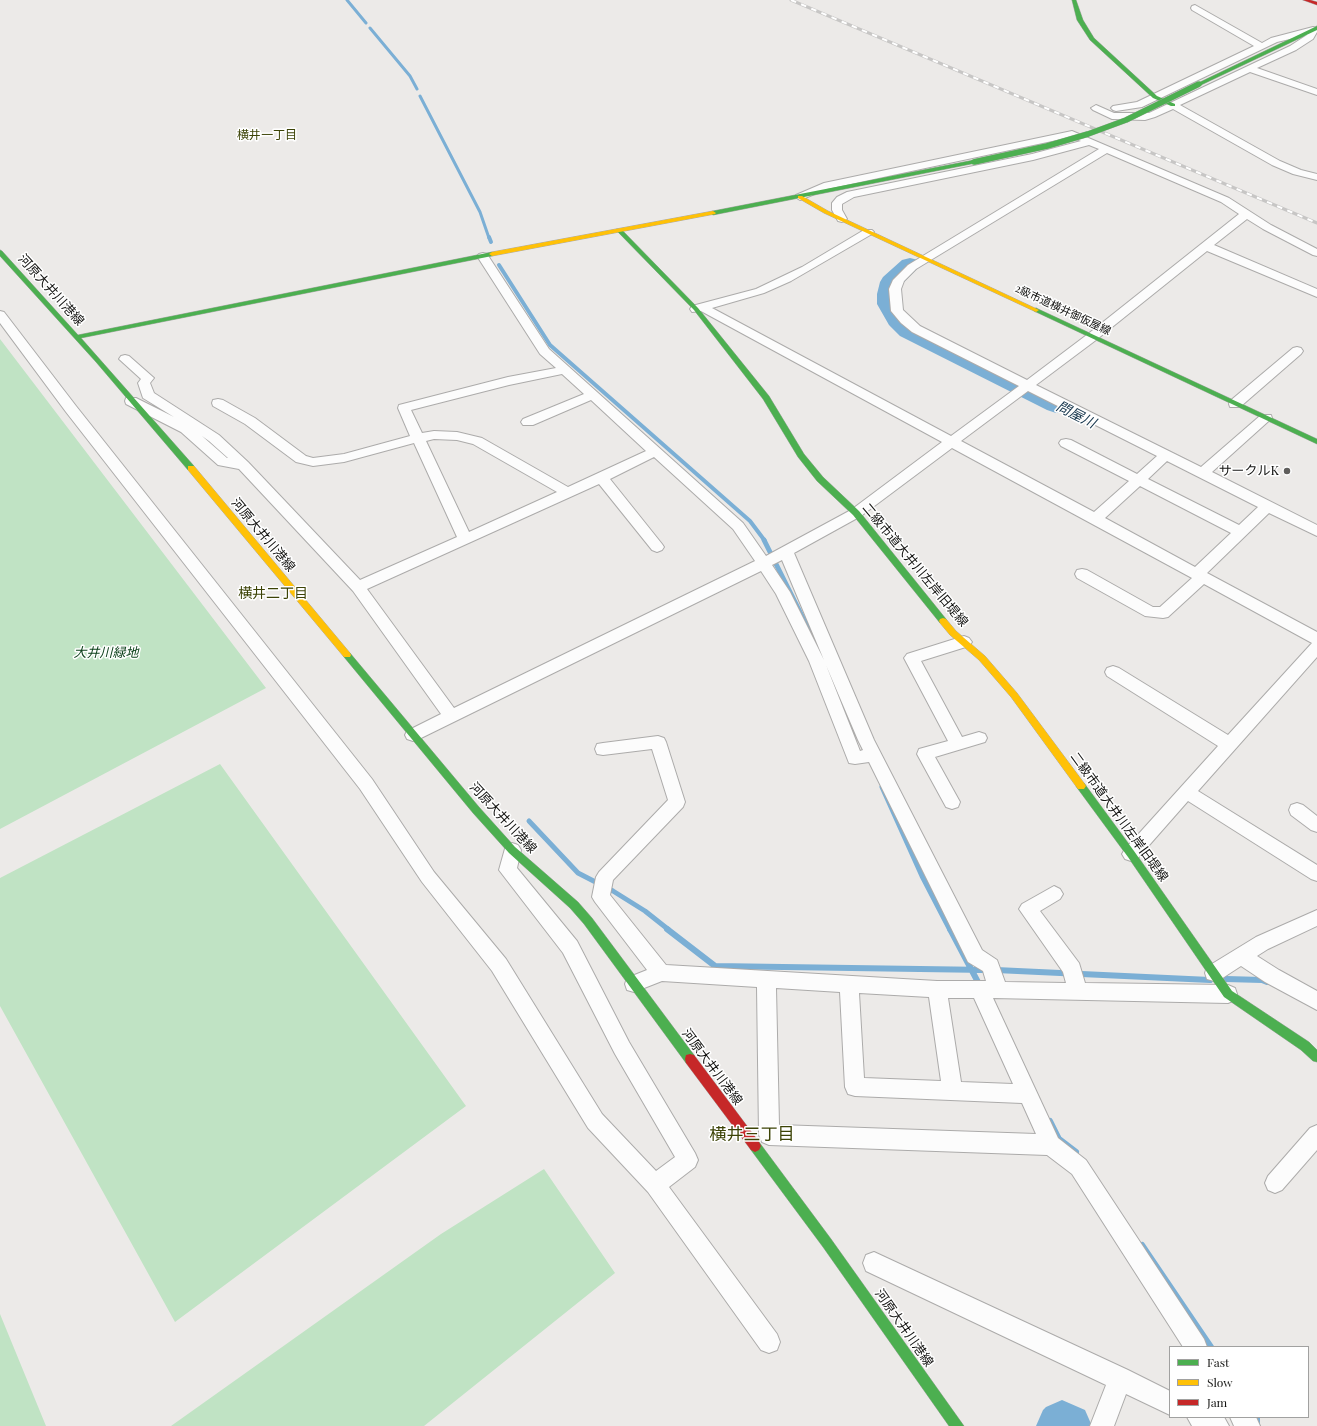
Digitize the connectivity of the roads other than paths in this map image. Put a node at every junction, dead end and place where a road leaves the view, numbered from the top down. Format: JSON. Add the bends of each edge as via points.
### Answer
{"nodes":[{"id":1,"x":1074,"y":0,"type":"edge"},
{"id":2,"x":1305,"y":0,"type":"edge"},
{"id":3,"x":1317,"y":4,"type":"edge"},
{"id":4,"x":1196,"y":8,"type":"dead end"},
{"id":5,"x":1316,"y":30,"type":"edge"},
{"id":6,"x":1261,"y":46,"type":"junction"},
{"id":7,"x":1250,"y":69,"type":"junction"},
{"id":8,"x":1317,"y":92,"type":"edge"},
{"id":9,"x":1156,"y":97,"type":"junction"},
{"id":10,"x":1173,"y":105,"type":"junction"},
{"id":11,"x":1090,"y":142,"type":"junction"},
{"id":12,"x":1106,"y":149,"type":"junction"},
{"id":13,"x":1317,"y":177,"type":"edge"},
{"id":14,"x":800,"y":197,"type":"junction"},
{"id":15,"x":1246,"y":214,"type":"junction"},
{"id":16,"x":842,"y":219,"type":"junction"},
{"id":17,"x":619,"y":230,"type":"junction"},
{"id":18,"x":868,"y":232,"type":"junction"},
{"id":19,"x":1206,"y":246,"type":"junction"},
{"id":20,"x":0,"y":252,"type":"edge"},
{"id":21,"x":1317,"y":253,"type":"edge"},
{"id":22,"x":483,"y":256,"type":"junction"},
{"id":23,"x":925,"y":258,"type":"junction"},
{"id":24,"x":1317,"y":293,"type":"edge"},
{"id":25,"x":699,"y":308,"type":"junction"},
{"id":26,"x":0,"y":315,"type":"edge"},
{"id":27,"x":77,"y":337,"type":"junction"},
{"id":28,"x":1092,"y":337,"type":"junction"},
{"id":29,"x":1297,"y":352,"type":"dead end"},
{"id":30,"x":124,"y":359,"type":"dead end"},
{"id":31,"x":565,"y":370,"type":"junction"},
{"id":32,"x":1027,"y":385,"type":"junction"},
{"id":33,"x":593,"y":395,"type":"junction"},
{"id":34,"x":131,"y":401,"type":"junction"},
{"id":35,"x":218,"y":403,"type":"dead end"},
{"id":36,"x":1235,"y":404,"type":"junction"},
{"id":37,"x":1266,"y":418,"type":"junction"},
{"id":38,"x":528,"y":422,"type":"dead end"},
{"id":39,"x":417,"y":438,"type":"junction"},
{"id":40,"x":951,"y":441,"type":"junction"},
{"id":41,"x":1317,"y":442,"type":"edge"},
{"id":42,"x":1066,"y":443,"type":"dead end"},
{"id":43,"x":656,"y":451,"type":"junction"},
{"id":44,"x":1166,"y":455,"type":"junction"},
{"id":45,"x":243,"y":465,"type":"junction"},
{"id":46,"x":1203,"y":473,"type":"junction"},
{"id":47,"x":602,"y":478,"type":"junction"},
{"id":48,"x":1138,"y":480,"type":"junction"},
{"id":49,"x":568,"y":493,"type":"junction"},
{"id":50,"x":1268,"y":506,"type":"junction"},
{"id":51,"x":856,"y":513,"type":"junction"},
{"id":52,"x":1095,"y":519,"type":"junction"},
{"id":53,"x":1317,"y":531,"type":"edge"},
{"id":54,"x":1241,"y":532,"type":"junction"},
{"id":55,"x":465,"y":539,"type":"junction"},
{"id":56,"x":657,"y":547,"type":"dead end"},
{"id":57,"x":785,"y":553,"type":"junction"},
{"id":58,"x":764,"y":563,"type":"junction"},
{"id":59,"x":1082,"y":574,"type":"dead end"},
{"id":60,"x":1200,"y":576,"type":"junction"},
{"id":61,"x":358,"y":587,"type":"junction"},
{"id":62,"x":819,"y":627,"type":"junction"},
{"id":63,"x":801,"y":630,"type":"junction"},
{"id":64,"x":1317,"y":639,"type":"edge"},
{"id":65,"x":964,"y":642,"type":"junction"},
{"id":66,"x":1317,"y":647,"type":"edge"},
{"id":67,"x":1113,"y":672,"type":"dead end"},
{"id":68,"x":451,"y":716,"type":"junction"},
{"id":69,"x":413,"y":735,"type":"junction"},
{"id":70,"x":979,"y":738,"type":"dead end"},
{"id":71,"x":957,"y":743,"type":"junction"},
{"id":72,"x":1230,"y":745,"type":"junction"},
{"id":73,"x":603,"y":749,"type":"dead end"},
{"id":74,"x":874,"y":754,"type":"junction"},
{"id":75,"x":1187,"y":792,"type":"junction"},
{"id":76,"x":952,"y":802,"type":"dead end"},
{"id":77,"x":1297,"y":810,"type":"dead end"},
{"id":78,"x":1317,"y":825,"type":"edge"},
{"id":79,"x":512,"y":850,"type":"junction"},
{"id":80,"x":1130,"y":854,"type":"junction"},
{"id":81,"x":1317,"y":874,"type":"edge"},
{"id":82,"x":1054,"y":894,"type":"dead end"},
{"id":83,"x":1317,"y":918,"type":"edge"},
{"id":84,"x":1242,"y":956,"type":"junction"},
{"id":85,"x":661,"y":973,"type":"junction"},
{"id":86,"x":1214,"y":973,"type":"junction"},
{"id":87,"x":766,"y":979,"type":"junction"},
{"id":88,"x":634,"y":984,"type":"junction"},
{"id":89,"x":849,"y":984,"type":"junction"},
{"id":90,"x":937,"y":989,"type":"junction"},
{"id":91,"x":979,"y":989,"type":"junction"},
{"id":92,"x":999,"y":990,"type":"junction"},
{"id":93,"x":1077,"y":991,"type":"junction"},
{"id":94,"x":1228,"y":994,"type":"junction"},
{"id":95,"x":1317,"y":1001,"type":"edge"},
{"id":96,"x":1317,"y":1057,"type":"edge"},
{"id":97,"x":952,"y":1091,"type":"junction"},
{"id":98,"x":1027,"y":1094,"type":"junction"},
{"id":99,"x":1317,"y":1135,"type":"edge"},
{"id":100,"x":1050,"y":1145,"type":"junction"},
{"id":101,"x":1275,"y":1183,"type":"dead end"},
{"id":102,"x":655,"y":1185,"type":"junction"},
{"id":103,"x":874,"y":1263,"type":"dead end"},
{"id":104,"x":769,"y":1342,"type":"dead end"},
{"id":105,"x":1195,"y":1346,"type":"edge"},
{"id":106,"x":1120,"y":1378,"type":"junction"},
{"id":107,"x":1169,"y":1402,"type":"edge"},
{"id":108,"x":1201,"y":1418,"type":"edge"},
{"id":109,"x":957,"y":1426,"type":"edge"},
{"id":110,"x":1102,"y":1426,"type":"edge"},
{"id":111,"x":1217,"y":1426,"type":"edge"}],
"edges":[{"from":1,"to":9,"type":"street","via":[[1080,20],[1092,39]]},
{"from":2,"to":3,"type":"street"},
{"from":4,"to":6,"type":"street"},
{"from":5,"to":6,"type":"street","via":[[1275,39]]},
{"from":5,"to":7,"type":"street","via":[[1293,48]]},
{"from":5,"to":14,"type":"street","bridge":true,"via":[[1126,120],[1088,134],[974,162]]},
{"from":6,"to":9,"type":"street"},
{"from":7,"to":8,"type":"street"},
{"from":7,"to":10,"type":"street"},
{"from":9,"to":10,"type":"street"},
{"from":9,"to":10,"type":"street","via":[[1126,108],[1096,108],[1112,116],[1145,117]]},
{"from":10,"to":13,"type":"street","via":[[1276,163]]},
{"from":11,"to":12,"type":"street"},
{"from":11,"to":14,"type":"street","via":[[1072,134],[824,186]]},
{"from":11,"to":16,"type":"street","via":[[1033,157],[851,194],[837,203],[837,210]]},
{"from":12,"to":15,"type":"street","via":[[1225,200]]},
{"from":12,"to":23,"type":"street"},
{"from":14,"to":16,"type":"street","name":"2級市道横井御仮屋線"},
{"from":14,"to":17,"type":"street"},
{"from":15,"to":19,"type":"street"},
{"from":15,"to":21,"type":"street"},
{"from":16,"to":18,"type":"street","name":"2級市道横井御仮屋線"},
{"from":17,"to":22,"type":"street"},
{"from":17,"to":25,"type":"street","name":"二級市道大井川左岸旧堤線"},
{"from":18,"to":23,"type":"street","name":"2級市道横井御仮屋線"},
{"from":18,"to":25,"type":"street","via":[[787,280],[760,291]]},
{"from":19,"to":24,"type":"street"},
{"from":19,"to":28,"type":"street"},
{"from":20,"to":27,"type":"street","name":"河原大井川港線"},
{"from":22,"to":27,"type":"street"},
{"from":22,"to":31,"type":"street","via":[[544,351]]},
{"from":23,"to":28,"type":"street","name":"2級市道横井御仮屋線"},
{"from":23,"to":32,"type":"street","via":[[899,280],[895,289],[897,311],[916,329]]},
{"from":25,"to":40,"type":"street"},
{"from":25,"to":51,"type":"street","name":"二級市道大井川左岸旧堤線","via":[[766,398],[801,455],[820,479]]},
{"from":26,"to":102,"type":"street","via":[[366,784],[428,877],[499,965],[595,1121]]},
{"from":27,"to":34,"type":"street","name":"河原大井川港線"},
{"from":28,"to":32,"type":"street"},
{"from":28,"to":36,"type":"street","name":"2級市道横井御仮屋線"},
{"from":29,"to":36,"type":"street"},
{"from":30,"to":45,"type":"street","via":[[148,378],[144,383],[148,395],[214,438]]},
{"from":31,"to":33,"type":"street"},
{"from":31,"to":39,"type":"street","via":[[508,381],[404,408]]},
{"from":32,"to":40,"type":"street"},
{"from":32,"to":44,"type":"street"},
{"from":33,"to":38,"type":"street"},
{"from":33,"to":43,"type":"street"},
{"from":34,"to":45,"type":"street","via":[[186,429],[223,462]]},
{"from":34,"to":69,"type":"street","name":"河原大井川港線"},
{"from":35,"to":39,"type":"street","via":[[250,421],[301,459],[313,462],[344,458]]},
{"from":36,"to":37,"type":"street","name":"2級市道横井御仮屋線"},
{"from":37,"to":41,"type":"street","name":"2級市道横井御仮屋線"},
{"from":37,"to":46,"type":"street"},
{"from":39,"to":49,"type":"street","via":[[434,435],[477,440]]},
{"from":39,"to":55,"type":"street"},
{"from":40,"to":51,"type":"street"},
{"from":40,"to":52,"type":"street"},
{"from":42,"to":48,"type":"street"},
{"from":43,"to":47,"type":"street"},
{"from":43,"to":58,"type":"street","via":[[738,526]]},
{"from":44,"to":46,"type":"street"},
{"from":44,"to":48,"type":"street"},
{"from":45,"to":61,"type":"street"},
{"from":46,"to":50,"type":"street"},
{"from":47,"to":49,"type":"street"},
{"from":47,"to":56,"type":"street"},
{"from":48,"to":52,"type":"street"},
{"from":48,"to":54,"type":"street"},
{"from":49,"to":55,"type":"street"},
{"from":50,"to":53,"type":"street"},
{"from":50,"to":54,"type":"street"},
{"from":51,"to":57,"type":"street"},
{"from":51,"to":65,"type":"street","name":"二級市道大井川左岸旧堤線","via":[[953,633]]},
{"from":52,"to":60,"type":"street"},
{"from":54,"to":60,"type":"street"},
{"from":55,"to":61,"type":"street"},
{"from":57,"to":58,"type":"street"},
{"from":57,"to":62,"type":"street"},
{"from":58,"to":63,"type":"street","via":[[783,592]]},
{"from":58,"to":68,"type":"street"},
{"from":59,"to":60,"type":"street","via":[[1150,612],[1164,613]]},
{"from":60,"to":64,"type":"street"},
{"from":61,"to":68,"type":"street"},
{"from":62,"to":63,"type":"street"},
{"from":62,"to":74,"type":"street"},
{"from":63,"to":74,"type":"street","via":[[817,661],[854,758]]},
{"from":65,"to":71,"type":"street","via":[[912,658]]},
{"from":65,"to":80,"type":"street","name":"二級市道大井川左岸旧堤線","via":[[982,658],[1014,695]]},
{"from":66,"to":72,"type":"street"},
{"from":67,"to":72,"type":"street"},
{"from":68,"to":69,"type":"street"},
{"from":69,"to":79,"type":"street","name":"河原大井川港線"},
{"from":70,"to":71,"type":"street"},
{"from":71,"to":76,"type":"street","via":[[925,754]]},
{"from":72,"to":75,"type":"street"},
{"from":73,"to":85,"type":"street","via":[[658,742],[677,802],[605,877],[601,897]]},
{"from":74,"to":92,"type":"street","via":[[975,956],[990,966]]},
{"from":75,"to":80,"type":"street"},
{"from":75,"to":81,"type":"street"},
{"from":77,"to":78,"type":"street"},
{"from":79,"to":88,"type":"street","name":"河原大井川港線","via":[[574,905]]},
{"from":79,"to":102,"type":"street","via":[[508,870],[570,947],[622,1048],[688,1160]]},
{"from":80,"to":86,"type":"street","name":"二級市道大井川左岸旧堤線"},
{"from":82,"to":93,"type":"street","via":[[1028,909],[1072,970]]},
{"from":83,"to":84,"type":"street","via":[[1262,943]]},
{"from":84,"to":86,"type":"street"},
{"from":84,"to":95,"type":"street"},
{"from":85,"to":87,"type":"street"},
{"from":85,"to":88,"type":"street"},
{"from":86,"to":94,"type":"street","name":"二級市道大井川左岸旧堤線"},
{"from":87,"to":89,"type":"street"},
{"from":87,"to":100,"type":"street","via":[[769,1135]]},
{"from":88,"to":109,"type":"street","name":"河原大井川港線","via":[[827,1243]]},
{"from":89,"to":90,"type":"street"},
{"from":89,"to":97,"type":"street","via":[[855,1087]]},
{"from":90,"to":91,"type":"street"},
{"from":90,"to":97,"type":"street"},
{"from":91,"to":92,"type":"street"},
{"from":91,"to":98,"type":"street"},
{"from":92,"to":93,"type":"street"},
{"from":93,"to":94,"type":"street"},
{"from":94,"to":96,"type":"street","name":"二級市道大井川左岸旧堤線","via":[[1305,1046]]},
{"from":97,"to":98,"type":"street"},
{"from":98,"to":100,"type":"street"},
{"from":99,"to":101,"type":"street"},
{"from":100,"to":105,"type":"street","via":[[1079,1167]]},
{"from":102,"to":104,"type":"street"},
{"from":103,"to":106,"type":"street"},
{"from":106,"to":107,"type":"street"},
{"from":106,"to":110,"type":"street"},
{"from":108,"to":111,"type":"street"}]}
